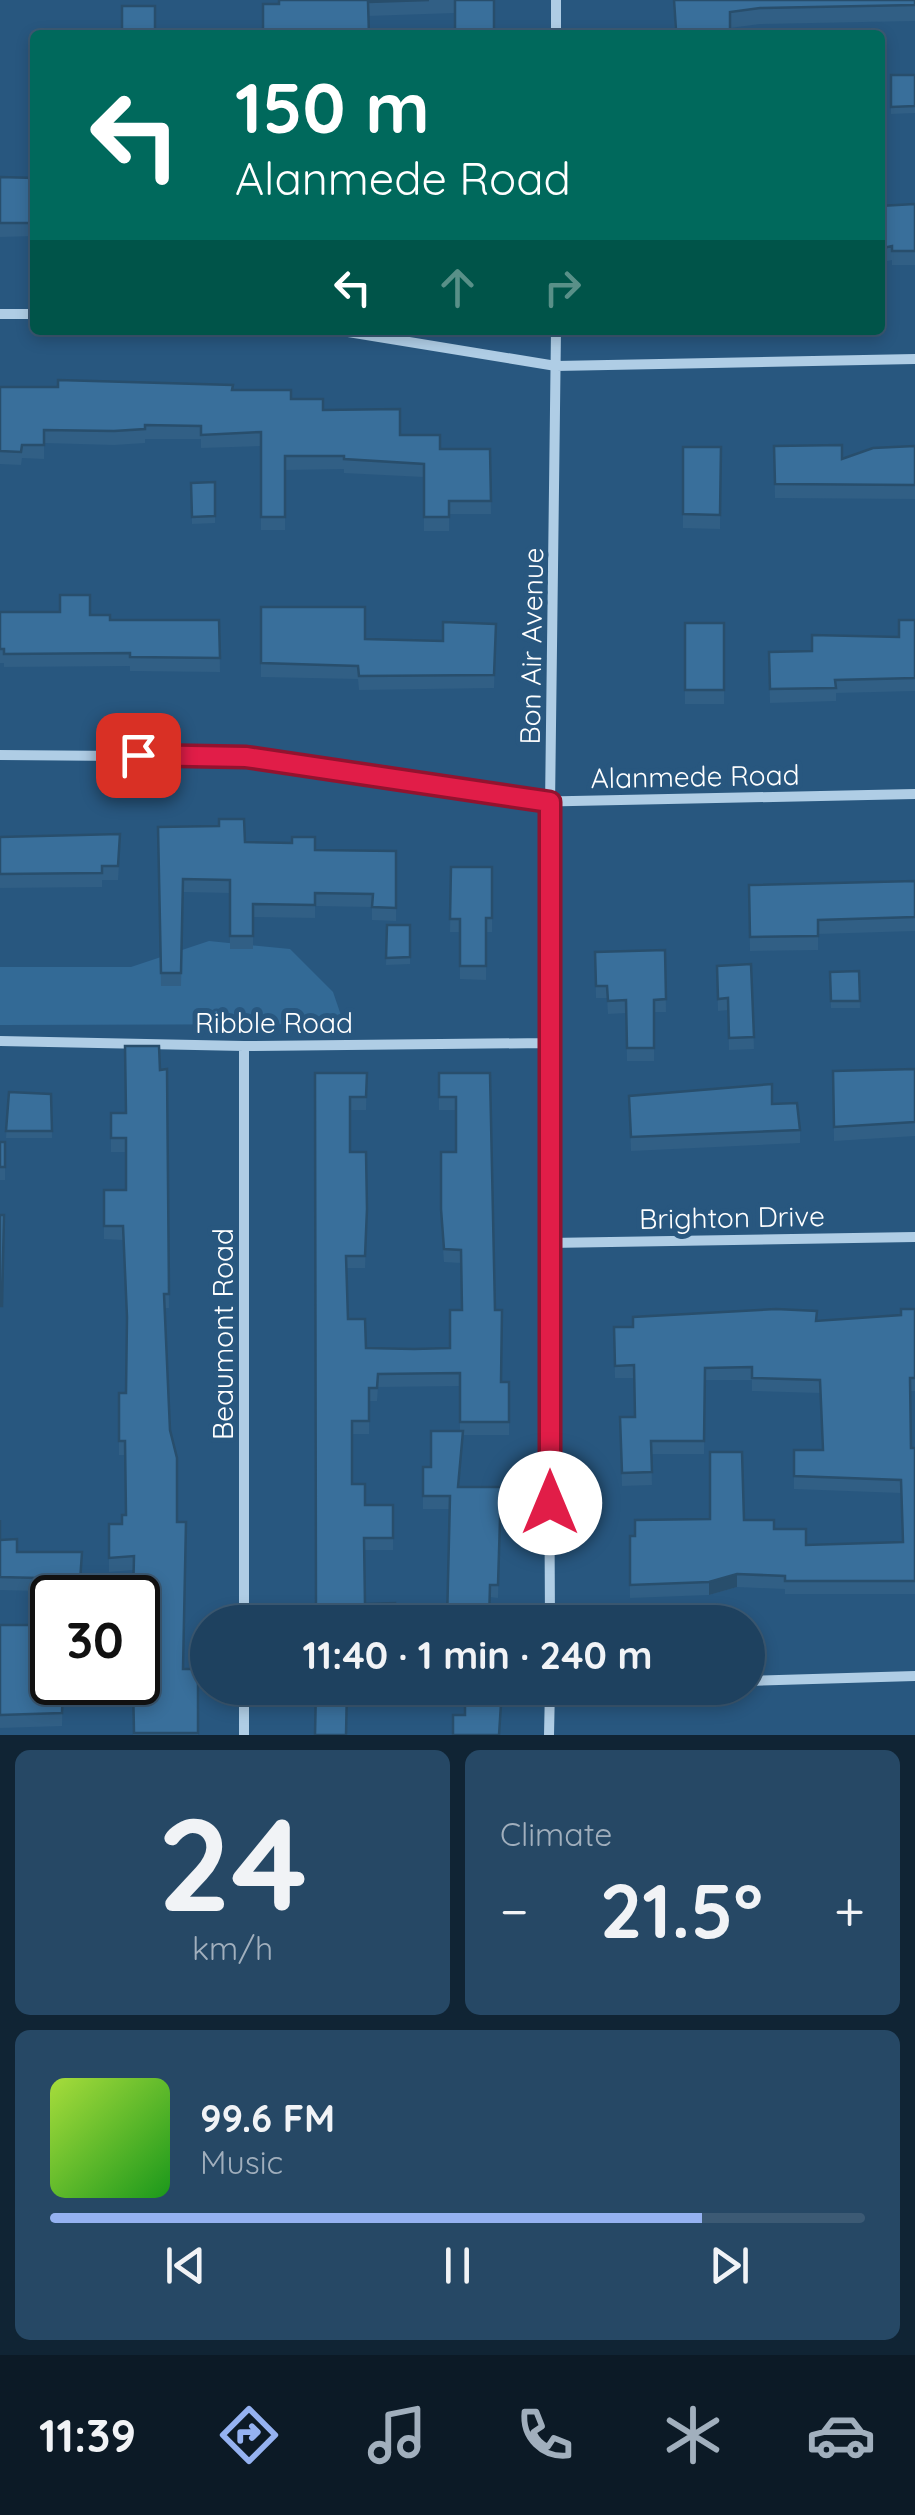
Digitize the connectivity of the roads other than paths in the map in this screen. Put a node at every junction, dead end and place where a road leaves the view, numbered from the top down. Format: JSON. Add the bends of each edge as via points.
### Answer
{"nodes":[{"id":1,"x":556,"y":0,"type":"edge"},
{"id":2,"x":556,"y":30,"type":"edge"},
{"id":3,"x":0,"y":314,"type":"edge"},
{"id":4,"x":30,"y":314,"type":"edge"},
{"id":5,"x":367,"y":335,"type":"edge"},
{"id":6,"x":556,"y":335,"type":"edge"},
{"id":7,"x":915,"y":359,"type":"edge"},
{"id":8,"x":556,"y":366,"type":"junction"},
{"id":9,"x":0,"y":754,"type":"edge"},
{"id":10,"x":915,"y":794,"type":"edge"},
{"id":11,"x":550,"y":802,"type":"junction"},
{"id":12,"x":0,"y":1041,"type":"edge"},
{"id":13,"x":547,"y":1043,"type":"junction"},
{"id":14,"x":244,"y":1046,"type":"junction"},
{"id":15,"x":915,"y":1236,"type":"edge"},
{"id":16,"x":549,"y":1243,"type":"junction"},
{"id":17,"x":244,"y":1605,"type":"edge"},
{"id":18,"x":550,"y":1605,"type":"edge"},
{"id":19,"x":915,"y":1676,"type":"edge"},
{"id":20,"x":765,"y":1680,"type":"edge"},
{"id":21,"x":244,"y":1705,"type":"edge"},
{"id":22,"x":550,"y":1705,"type":"edge"},
{"id":23,"x":244,"y":1735,"type":"edge"},
{"id":24,"x":549,"y":1735,"type":"edge"}],
"edges":[{"from":1,"to":2,"type":"street"},
{"from":3,"to":4,"type":"street"},
{"from":5,"to":8,"type":"street"},
{"from":6,"to":8,"type":"street","name":"Bon Air Avenue"},
{"from":7,"to":8,"type":"street"},
{"from":8,"to":11,"type":"street","name":"Bon Air Avenue"},
{"from":9,"to":11,"type":"street","name":"Alanmede Road","via":[[246,757]]},
{"from":10,"to":11,"type":"street","name":"Alanmede Road"},
{"from":11,"to":13,"type":"street","name":"Bon Air Avenue"},
{"from":12,"to":14,"type":"street","name":"Ribble Road"},
{"from":13,"to":14,"type":"street","name":"Ribble Road"},
{"from":13,"to":16,"type":"street","name":"Bon Air Avenue"},
{"from":14,"to":17,"type":"street","name":"Beaumont Road"},
{"from":15,"to":16,"type":"street","name":"Brighton Drive"},
{"from":16,"to":18,"type":"street","name":"Bon Air Avenue"},
{"from":19,"to":20,"type":"street"},
{"from":21,"to":23,"type":"street"},
{"from":22,"to":24,"type":"street"}]}
